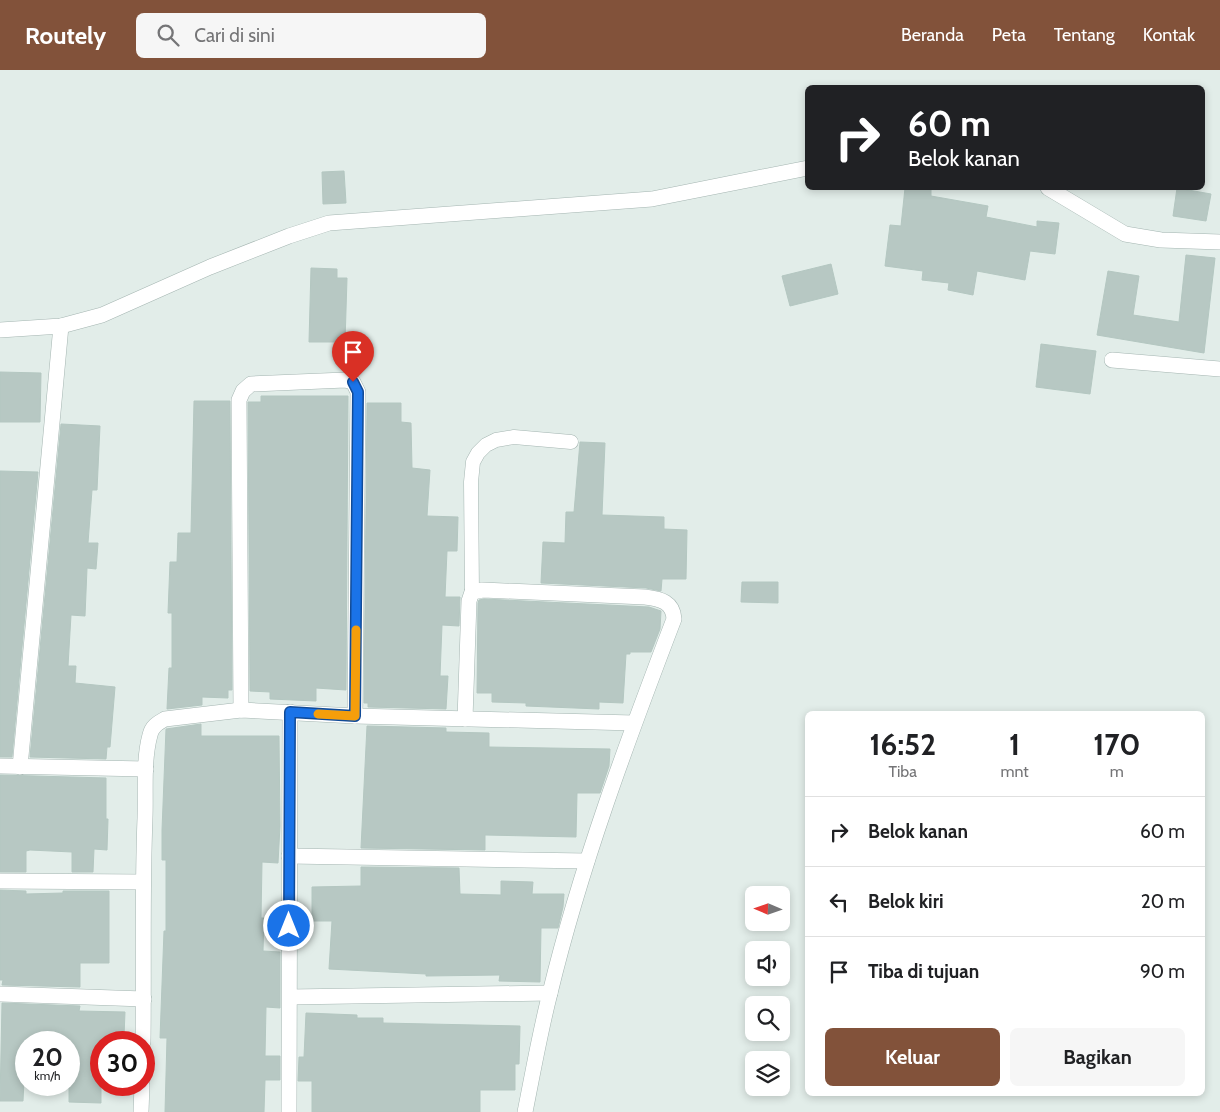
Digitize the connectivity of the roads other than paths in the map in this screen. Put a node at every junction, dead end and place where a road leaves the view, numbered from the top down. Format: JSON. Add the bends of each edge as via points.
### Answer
{"nodes":[{"id":1,"x":805,"y":169,"type":"edge"},
{"id":2,"x":1051,"y":190,"type":"edge"},
{"id":3,"x":1220,"y":242,"type":"edge"},
{"id":4,"x":61,"y":326,"type":"junction"},
{"id":5,"x":0,"y":330,"type":"edge"},
{"id":6,"x":1112,"y":360,"type":"dead end"},
{"id":7,"x":1220,"y":369,"type":"edge"},
{"id":8,"x":570,"y":442,"type":"dead end"},
{"id":9,"x":472,"y":592,"type":"junction"},
{"id":10,"x":241,"y":710,"type":"junction"},
{"id":11,"x":290,"y":712,"type":"junction"},
{"id":12,"x":355,"y":716,"type":"junction"},
{"id":13,"x":465,"y":719,"type":"junction"},
{"id":14,"x":634,"y":723,"type":"junction"},
{"id":15,"x":0,"y":766,"type":"edge"},
{"id":16,"x":20,"y":767,"type":"junction"},
{"id":17,"x":146,"y":769,"type":"junction"},
{"id":18,"x":289,"y":856,"type":"junction"},
{"id":19,"x":587,"y":862,"type":"junction"},
{"id":20,"x":0,"y":881,"type":"edge"},
{"id":21,"x":142,"y":882,"type":"junction"},
{"id":22,"x":550,"y":993,"type":"junction"},
{"id":23,"x":0,"y":994,"type":"edge"},
{"id":24,"x":290,"y":996,"type":"junction"},
{"id":25,"x":144,"y":1000,"type":"junction"},
{"id":26,"x":143,"y":1031,"type":"edge"},
{"id":27,"x":142,"y":1096,"type":"edge"},
{"id":28,"x":141,"y":1112,"type":"edge"},
{"id":29,"x":288,"y":1112,"type":"edge"},
{"id":30,"x":525,"y":1112,"type":"edge"}],
"edges":[{"from":1,"to":4,"type":"street","via":[[652,199],[330,223],[219,264],[102,315]]},
{"from":2,"to":3,"type":"street","via":[[1125,234],[1161,240]]},
{"from":4,"to":5,"type":"street"},
{"from":4,"to":16,"type":"street"},
{"from":6,"to":7,"type":"street"},
{"from":8,"to":9,"type":"lane","via":[[514,437],[491,443],[478,453],[471,482]]},
{"from":9,"to":13,"type":"street","via":[[469,601]]},
{"from":9,"to":14,"type":"street","via":[[646,597],[665,601],[671,606],[674,619]]},
{"from":10,"to":11,"type":"street"},
{"from":10,"to":12,"type":"street","via":[[238,400],[252,384],[345,380],[353,382],[358,392]]},
{"from":10,"to":17,"type":"street","via":[[165,719],[150,734]]},
{"from":11,"to":12,"type":"street"},
{"from":11,"to":18,"type":"street"},
{"from":12,"to":13,"type":"street"},
{"from":13,"to":14,"type":"street"},
{"from":14,"to":19,"type":"street"},
{"from":15,"to":16,"type":"street"},
{"from":16,"to":17,"type":"street"},
{"from":17,"to":21,"type":"street"},
{"from":18,"to":19,"type":"street"},
{"from":18,"to":24,"type":"street"},
{"from":19,"to":22,"type":"street"},
{"from":20,"to":21,"type":"street"},
{"from":21,"to":25,"type":"street"},
{"from":22,"to":24,"type":"street"},
{"from":22,"to":30,"type":"street"},
{"from":23,"to":25,"type":"street"},
{"from":24,"to":29,"type":"street"},
{"from":25,"to":26,"type":"street"},
{"from":27,"to":28,"type":"street"}]}
